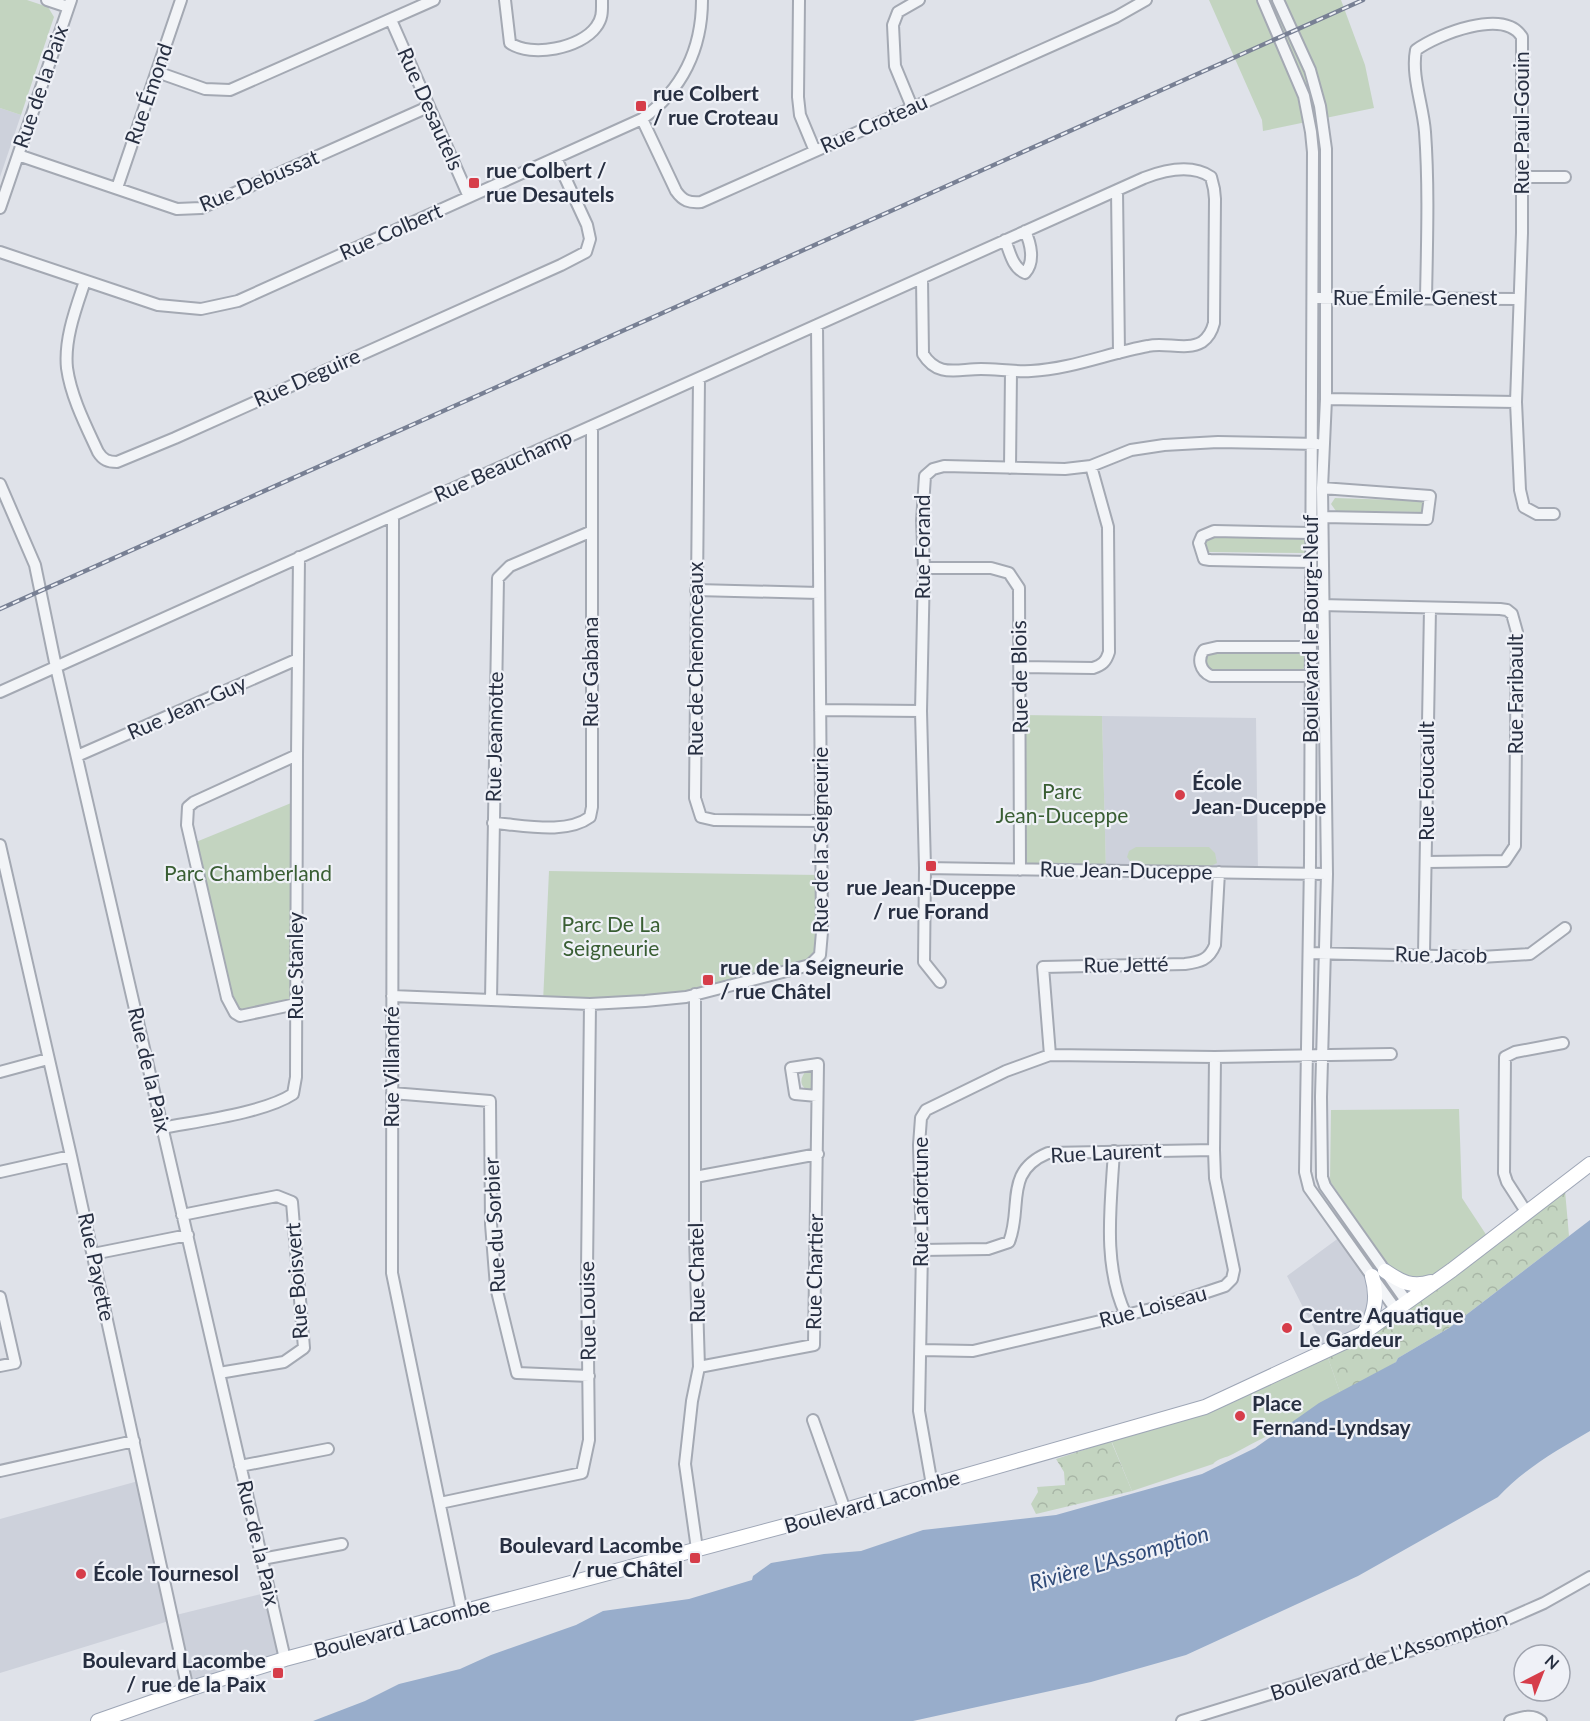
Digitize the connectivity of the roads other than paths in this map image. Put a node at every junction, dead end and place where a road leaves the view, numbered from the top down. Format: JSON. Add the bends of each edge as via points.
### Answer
{"nodes":[{"id":1,"x":47,"y":0,"type":"edge"},
{"id":2,"x":181,"y":0,"type":"edge"},
{"id":3,"x":434,"y":0,"type":"edge"},
{"id":4,"x":505,"y":0,"type":"edge"},
{"id":5,"x":602,"y":0,"type":"edge"},
{"id":6,"x":702,"y":0,"type":"edge"},
{"id":7,"x":800,"y":0,"type":"edge"},
{"id":8,"x":919,"y":0,"type":"edge"},
{"id":9,"x":1146,"y":0,"type":"edge"},
{"id":10,"x":1263,"y":0,"type":"edge"},
{"id":11,"x":1278,"y":0,"type":"edge"},
{"id":12,"x":69,"y":4,"type":"edge"},
{"id":13,"x":391,"y":20,"type":"junction"},
{"id":14,"x":157,"y":72,"type":"junction"},
{"id":15,"x":428,"y":107,"type":"junction"},
{"id":16,"x":912,"y":107,"type":"junction"},
{"id":17,"x":642,"y":119,"type":"junction"},
{"id":18,"x":815,"y":151,"type":"junction"},
{"id":19,"x":18,"y":155,"type":"junction"},
{"id":20,"x":556,"y":158,"type":"junction"},
{"id":21,"x":1522,"y":177,"type":"junction"},
{"id":22,"x":1565,"y":177,"type":"dead end"},
{"id":23,"x":117,"y":188,"type":"junction"},
{"id":24,"x":1117,"y":190,"type":"junction"},
{"id":25,"x":469,"y":197,"type":"junction"},
{"id":26,"x":0,"y":208,"type":"edge"},
{"id":27,"x":1026,"y":231,"type":"junction"},
{"id":28,"x":1005,"y":240,"type":"junction"},
{"id":29,"x":0,"y":252,"type":"edge"},
{"id":30,"x":922,"y":278,"type":"junction"},
{"id":31,"x":85,"y":281,"type":"junction"},
{"id":32,"x":1312,"y":298,"type":"junction"},
{"id":33,"x":1326,"y":298,"type":"junction"},
{"id":34,"x":1426,"y":298,"type":"junction"},
{"id":35,"x":1519,"y":299,"type":"junction"},
{"id":36,"x":817,"y":325,"type":"junction"},
{"id":37,"x":1119,"y":353,"type":"junction"},
{"id":38,"x":1011,"y":370,"type":"junction"},
{"id":39,"x":699,"y":378,"type":"junction"},
{"id":40,"x":1326,"y":399,"type":"junction"},
{"id":41,"x":1516,"y":402,"type":"junction"},
{"id":42,"x":592,"y":426,"type":"junction"},
{"id":43,"x":1311,"y":444,"type":"junction"},
{"id":44,"x":1324,"y":444,"type":"junction"},
{"id":45,"x":1091,"y":466,"type":"junction"},
{"id":46,"x":1010,"y":468,"type":"junction"},
{"id":47,"x":0,"y":484,"type":"edge"},
{"id":48,"x":1322,"y":488,"type":"junction"},
{"id":49,"x":11,"y":509,"type":"junction"},
{"id":50,"x":0,"y":514,"type":"edge"},
{"id":51,"x":1554,"y":514,"type":"dead end"},
{"id":52,"x":393,"y":516,"type":"junction"},
{"id":53,"x":1323,"y":517,"type":"junction"},
{"id":54,"x":590,"y":532,"type":"junction"},
{"id":55,"x":1311,"y":533,"type":"junction"},
{"id":56,"x":299,"y":558,"type":"junction"},
{"id":57,"x":1311,"y":562,"type":"junction"},
{"id":58,"x":924,"y":568,"type":"junction"},
{"id":59,"x":696,"y":590,"type":"junction"},
{"id":60,"x":819,"y":593,"type":"junction"},
{"id":61,"x":1310,"y":605,"type":"junction"},
{"id":62,"x":1325,"y":605,"type":"junction"},
{"id":63,"x":1430,"y":608,"type":"junction"},
{"id":64,"x":1310,"y":648,"type":"junction"},
{"id":65,"x":298,"y":659,"type":"junction"},
{"id":66,"x":56,"y":667,"type":"junction"},
{"id":67,"x":1020,"y":667,"type":"junction"},
{"id":68,"x":1311,"y":676,"type":"junction"},
{"id":69,"x":0,"y":692,"type":"edge"},
{"id":70,"x":820,"y":710,"type":"junction"},
{"id":71,"x":921,"y":711,"type":"junction"},
{"id":72,"x":297,"y":755,"type":"junction"},
{"id":73,"x":77,"y":756,"type":"junction"},
{"id":74,"x":821,"y":821,"type":"junction"},
{"id":75,"x":493,"y":823,"type":"junction"},
{"id":76,"x":0,"y":845,"type":"edge"},
{"id":77,"x":1427,"y":862,"type":"junction"},
{"id":78,"x":925,"y":868,"type":"junction"},
{"id":79,"x":1020,"y":870,"type":"junction"},
{"id":80,"x":1219,"y":873,"type":"junction"},
{"id":81,"x":1310,"y":874,"type":"junction"},
{"id":82,"x":1327,"y":874,"type":"junction"},
{"id":83,"x":1565,"y":928,"type":"dead end"},
{"id":84,"x":1309,"y":953,"type":"junction"},
{"id":85,"x":1325,"y":954,"type":"junction"},
{"id":86,"x":1424,"y":954,"type":"junction"},
{"id":87,"x":940,"y":982,"type":"dead end"},
{"id":88,"x":695,"y":994,"type":"junction"},
{"id":89,"x":392,"y":996,"type":"junction"},
{"id":90,"x":491,"y":1000,"type":"junction"},
{"id":91,"x":296,"y":1004,"type":"junction"},
{"id":92,"x":590,"y":1004,"type":"junction"},
{"id":93,"x":1563,"y":1043,"type":"dead end"},
{"id":94,"x":1391,"y":1054,"type":"dead end"},
{"id":95,"x":1050,"y":1055,"type":"junction"},
{"id":96,"x":1307,"y":1056,"type":"junction"},
{"id":97,"x":1322,"y":1056,"type":"junction"},
{"id":98,"x":1215,"y":1057,"type":"junction"},
{"id":99,"x":48,"y":1059,"type":"junction"},
{"id":100,"x":0,"y":1072,"type":"edge"},
{"id":101,"x":392,"y":1093,"type":"junction"},
{"id":102,"x":817,"y":1096,"type":"dead end"},
{"id":103,"x":162,"y":1128,"type":"junction"},
{"id":104,"x":1214,"y":1150,"type":"junction"},
{"id":105,"x":1114,"y":1151,"type":"junction"},
{"id":106,"x":818,"y":1154,"type":"junction"},
{"id":107,"x":71,"y":1155,"type":"junction"},
{"id":108,"x":1590,"y":1164,"type":"edge"},
{"id":109,"x":0,"y":1172,"type":"edge"},
{"id":110,"x":695,"y":1177,"type":"junction"},
{"id":111,"x":1527,"y":1214,"type":"junction"},
{"id":112,"x":182,"y":1215,"type":"junction"},
{"id":113,"x":188,"y":1235,"type":"junction"},
{"id":114,"x":922,"y":1250,"type":"junction"},
{"id":115,"x":93,"y":1254,"type":"junction"},
{"id":116,"x":1379,"y":1274,"type":"junction"},
{"id":117,"x":1439,"y":1280,"type":"junction"},
{"id":118,"x":0,"y":1297,"type":"edge"},
{"id":119,"x":1401,"y":1306,"type":"junction"},
{"id":120,"x":1126,"y":1315,"type":"junction"},
{"id":121,"x":1364,"y":1333,"type":"junction"},
{"id":122,"x":921,"y":1350,"type":"junction"},
{"id":123,"x":0,"y":1366,"type":"edge"},
{"id":124,"x":699,"y":1366,"type":"junction"},
{"id":125,"x":219,"y":1373,"type":"junction"},
{"id":126,"x":589,"y":1376,"type":"junction"},
{"id":127,"x":813,"y":1420,"type":"dead end"},
{"id":128,"x":134,"y":1441,"type":"junction"},
{"id":129,"x":328,"y":1449,"type":"dead end"},
{"id":130,"x":240,"y":1466,"type":"junction"},
{"id":131,"x":0,"y":1471,"type":"edge"},
{"id":132,"x":932,"y":1485,"type":"junction"},
{"id":133,"x":440,"y":1503,"type":"junction"},
{"id":134,"x":845,"y":1510,"type":"junction"},
{"id":135,"x":342,"y":1544,"type":"dead end"},
{"id":136,"x":697,"y":1550,"type":"junction"},
{"id":137,"x":262,"y":1559,"type":"junction"},
{"id":138,"x":1587,"y":1583,"type":"edge"},
{"id":139,"x":462,"y":1612,"type":"junction"},
{"id":140,"x":285,"y":1659,"type":"junction"},
{"id":141,"x":188,"y":1690,"type":"junction"},
{"id":142,"x":1213,"y":1717,"type":"edge"},
{"id":143,"x":98,"y":1721,"type":"edge"},
{"id":144,"x":1182,"y":1721,"type":"edge"},
{"id":145,"x":1510,"y":1721,"type":"edge"},
{"id":146,"x":1541,"y":1721,"type":"edge"}],
"edges":[{"from":1,"to":12,"type":"street"},
{"from":2,"to":14,"type":"street","name":"Rue Émond"},
{"from":3,"to":13,"type":"street"},
{"from":4,"to":5,"type":"street","via":[[510,43],[519,50],[553,49],[588,36],[602,16]]},
{"from":6,"to":17,"type":"street","name":"Rue Colbert","via":[[698,42],[685,74]]},
{"from":7,"to":18,"type":"street","via":[[798,97],[800,115]]},
{"from":8,"to":16,"type":"street","via":[[898,12],[893,25],[895,66]]},
{"from":9,"to":16,"type":"street","name":"Rue Croteau"},
{"from":10,"to":32,"type":"street","name":"Boulevard le Bourg-Neuf","via":[[1304,96],[1311,132]]},
{"from":11,"to":33,"type":"street","name":"Boulevard le Bourg-Neuf","via":[[1311,70],[1324,125]]},
{"from":12,"to":19,"type":"street","name":"Rue de la Paix"},
{"from":13,"to":14,"type":"street","via":[[230,90],[205,89]]},
{"from":13,"to":15,"type":"street","name":"Rue Desautels"},
{"from":14,"to":23,"type":"street","name":"Rue Émond"},
{"from":15,"to":23,"type":"street","name":"Rue Debussat","via":[[201,208],[177,209]]},
{"from":15,"to":25,"type":"street","name":"Rue Desautels"},
{"from":16,"to":18,"type":"street","name":"Rue Croteau"},
{"from":17,"to":18,"type":"street","name":"Rue Croteau","via":[[676,191],[690,203],[701,202]]},
{"from":17,"to":20,"type":"street","name":"Rue Colbert"},
{"from":19,"to":23,"type":"street","name":"Rue Debussat"},
{"from":19,"to":26,"type":"street","name":"Rue de la Paix"},
{"from":20,"to":25,"type":"street","name":"Rue Colbert"},
{"from":20,"to":31,"type":"street","name":"Rue Deguire","via":[[587,225],[590,239],[586,252],[117,462],[102,458],[98,452],[67,368],[69,334]]},
{"from":21,"to":22,"type":"street"},
{"from":21,"to":34,"type":"street","name":"Rue Paul-Gouin","via":[[1522,37],[1517,29],[1509,25],[1462,27],[1416,50],[1414,62],[1428,178]]},
{"from":21,"to":35,"type":"street","name":"Rue Paul-Gouin"},
{"from":24,"to":27,"type":"street","name":"Rue Beauchamp"},
{"from":24,"to":37,"type":"street"},
{"from":24,"to":37,"type":"street","name":"Rue Beauchamp","via":[[1161,172],[1195,170],[1211,177],[1215,189],[1211,333],[1192,346],[1150,345]]},
{"from":25,"to":31,"type":"street","name":"Rue Colbert","via":[[250,296],[220,305],[201,309],[158,306]]},
{"from":27,"to":28,"type":"street","name":"Rue Beauchamp"},
{"from":27,"to":28,"type":"street","via":[[1031,260],[1025,273],[1018,270]]},
{"from":28,"to":30,"type":"street","name":"Rue Beauchamp"},
{"from":29,"to":31,"type":"street","name":"Rue Colbert"},
{"from":30,"to":36,"type":"street","name":"Rue Beauchamp"},
{"from":30,"to":38,"type":"street","via":[[922,344],[928,362],[944,371]]},
{"from":32,"to":33,"type":"street","name":"Rue Émile-Genest"},
{"from":32,"to":43,"type":"street","name":"Boulevard le Bourg-Neuf"},
{"from":33,"to":34,"type":"street","name":"Rue Émile-Genest"},
{"from":33,"to":40,"type":"street","name":"Boulevard le Bourg-Neuf"},
{"from":34,"to":35,"type":"street","name":"Rue Émile-Genest"},
{"from":35,"to":41,"type":"street","name":"Rue Paul-Gouin"},
{"from":36,"to":39,"type":"street","name":"Rue Beauchamp"},
{"from":36,"to":60,"type":"street","name":"Rue de la Seigneurie"},
{"from":37,"to":38,"type":"street","via":[[1061,367]]},
{"from":38,"to":46,"type":"street"},
{"from":39,"to":42,"type":"street","name":"Rue Beauchamp"},
{"from":39,"to":59,"type":"street","name":"Rue de Chenonceaux"},
{"from":40,"to":41,"type":"street"},
{"from":40,"to":44,"type":"street","name":"Boulevard le Bourg-Neuf"},
{"from":41,"to":51,"type":"street","name":"Rue Paul-Gouin","via":[[1524,507],[1537,514]]},
{"from":42,"to":52,"type":"street","name":"Rue Beauchamp"},
{"from":42,"to":54,"type":"street","name":"Rue Gabana"},
{"from":43,"to":44,"type":"street","name":"Rue Forand"},
{"from":43,"to":45,"type":"street","name":"Rue Forand","via":[[1218,442],[1147,446]]},
{"from":43,"to":55,"type":"street","name":"Boulevard le Bourg-Neuf"},
{"from":44,"to":48,"type":"street","name":"Boulevard le Bourg-Neuf"},
{"from":45,"to":46,"type":"street","name":"Rue Forand"},
{"from":45,"to":67,"type":"street","via":[[1108,527],[1107,660],[1093,668]]},
{"from":46,"to":58,"type":"street","name":"Rue Forand","via":[[944,466],[925,476]]},
{"from":47,"to":49,"type":"street","name":"Rue de la Paix"},
{"from":48,"to":53,"type":"street","name":"Boulevard le Bourg-Neuf"},
{"from":48,"to":53,"type":"street","via":[[1430,496],[1427,519]]},
{"from":49,"to":50,"type":"street"},
{"from":49,"to":66,"type":"street","name":"Rue de la Paix","via":[[35,565]]},
{"from":52,"to":56,"type":"street","name":"Rue Beauchamp"},
{"from":52,"to":89,"type":"street","name":"Rue Villandré"},
{"from":53,"to":62,"type":"street","name":"Boulevard le Bourg-Neuf"},
{"from":54,"to":75,"type":"street","name":"Rue Jeannotte","via":[[510,566],[498,578]]},
{"from":54,"to":75,"type":"street","name":"Rue Gabana","via":[[590,817],[582,824],[563,828]]},
{"from":55,"to":57,"type":"street","name":"Boulevard le Bourg-Neuf"},
{"from":55,"to":57,"type":"street","via":[[1214,531],[1202,536],[1199,543],[1204,559]]},
{"from":56,"to":65,"type":"street","name":"Rue Stanley"},
{"from":56,"to":66,"type":"street","name":"Rue Beauchamp"},
{"from":57,"to":61,"type":"street","name":"Boulevard le Bourg-Neuf"},
{"from":58,"to":67,"type":"street","name":"Rue de Blois","via":[[991,568],[1009,573],[1019,588]]},
{"from":58,"to":71,"type":"street","name":"Rue Forand"},
{"from":59,"to":60,"type":"street"},
{"from":59,"to":74,"type":"street","name":"Rue de Chenonceaux","via":[[695,798],[700,817]]},
{"from":60,"to":70,"type":"street","name":"Rue de la Seigneurie"},
{"from":61,"to":62,"type":"street","name":"Rue Faribault"},
{"from":61,"to":64,"type":"street","name":"Boulevard le Bourg-Neuf"},
{"from":62,"to":63,"type":"street","name":"Rue Faribault"},
{"from":62,"to":82,"type":"street","name":"Boulevard le Bourg-Neuf"},
{"from":63,"to":77,"type":"street","name":"Rue Foucault"},
{"from":63,"to":77,"type":"street","name":"Rue Faribault","via":[[1500,609],[1507,610],[1514,619],[1516,836],[1515,846],[1505,861]]},
{"from":64,"to":68,"type":"street","name":"Boulevard le Bourg-Neuf"},
{"from":64,"to":68,"type":"street","via":[[1217,647],[1204,650],[1200,665],[1210,676]]},
{"from":65,"to":72,"type":"street","name":"Rue Stanley"},
{"from":65,"to":73,"type":"street","name":"Rue Jean-Guy"},
{"from":66,"to":69,"type":"street","name":"Rue Beauchamp"},
{"from":66,"to":73,"type":"street","name":"Rue de la Paix"},
{"from":67,"to":79,"type":"street","name":"Rue de Blois"},
{"from":68,"to":81,"type":"street","name":"Boulevard le Bourg-Neuf"},
{"from":70,"to":71,"type":"street"},
{"from":70,"to":74,"type":"street","name":"Rue de la Seigneurie"},
{"from":71,"to":78,"type":"street","name":"Rue Forand"},
{"from":72,"to":91,"type":"street","name":"Rue Stanley"},
{"from":72,"to":91,"type":"street","via":[[194,802],[188,807],[187,825],[227,998],[235,1013],[240,1016]]},
{"from":73,"to":103,"type":"street","name":"Rue de la Paix"},
{"from":74,"to":88,"type":"street","name":"Rue de la Seigneurie","via":[[820,955],[810,965]]},
{"from":75,"to":90,"type":"street","name":"Rue Jeannotte"},
{"from":76,"to":99,"type":"street","name":"Rue Payette"},
{"from":77,"to":86,"type":"street","name":"Rue Foucault"},
{"from":78,"to":79,"type":"street","name":"Rue Jean-Duceppe"},
{"from":78,"to":87,"type":"street","name":"Rue Forand","via":[[924,962]]},
{"from":79,"to":80,"type":"street","name":"Rue Jean-Duceppe"},
{"from":80,"to":81,"type":"street","name":"Rue Jean-Duceppe"},
{"from":80,"to":95,"type":"street","name":"Rue Jetté","via":[[1215,945],[1204,961],[1043,967]]},
{"from":81,"to":82,"type":"street","name":"Rue Jean-Duceppe"},
{"from":81,"to":84,"type":"street","name":"Boulevard le Bourg-Neuf"},
{"from":82,"to":85,"type":"street","name":"Boulevard le Bourg-Neuf"},
{"from":83,"to":86,"type":"street","name":"Rue Jacob","via":[[1530,954]]},
{"from":84,"to":85,"type":"street","name":"Rue Jacob"},
{"from":84,"to":96,"type":"street","name":"Boulevard le Bourg-Neuf"},
{"from":85,"to":86,"type":"street","name":"Rue Jacob"},
{"from":85,"to":97,"type":"street","name":"Boulevard le Bourg-Neuf"},
{"from":88,"to":92,"type":"street","name":"Rue de la Seigneurie"},
{"from":88,"to":110,"type":"street","name":"Rue Chatel"},
{"from":89,"to":90,"type":"street","name":"Rue de la Seigneurie"},
{"from":89,"to":101,"type":"street","name":"Rue Villandré"},
{"from":90,"to":92,"type":"street","name":"Rue de la Seigneurie"},
{"from":91,"to":103,"type":"street","name":"Rue Stanley","via":[[293,1094],[283,1101]]},
{"from":92,"to":126,"type":"street","name":"Rue Louise"},
{"from":93,"to":111,"type":"street","via":[[1506,1057],[1504,1173]]},
{"from":94,"to":97,"type":"street","name":"Rue Lafortune"},
{"from":95,"to":98,"type":"street","name":"Rue Lafortune"},
{"from":95,"to":114,"type":"street","name":"Rue Lafortune","via":[[1006,1071],[926,1110],[921,1118],[919,1145]]},
{"from":96,"to":97,"type":"street","name":"Rue Lafortune"},
{"from":96,"to":98,"type":"street","name":"Rue Lafortune"},
{"from":96,"to":116,"type":"street","name":"Boulevard le Bourg-Neuf","via":[[1305,1172],[1309,1188]]},
{"from":97,"to":116,"type":"street","name":"Boulevard le Bourg-Neuf","via":[[1322,1177]]},
{"from":98,"to":104,"type":"street","name":"Rue Loiseau"},
{"from":99,"to":100,"type":"street"},
{"from":99,"to":107,"type":"street","name":"Rue Payette"},
{"from":101,"to":126,"type":"street","name":"Rue du Sorbier","via":[[490,1101],[496,1287],[517,1373]]},
{"from":101,"to":133,"type":"street","name":"Rue Villandré","via":[[393,1280]]},
{"from":102,"to":106,"type":"street"},
{"from":103,"to":112,"type":"street","name":"Rue de la Paix"},
{"from":104,"to":105,"type":"street","name":"Rue Laurent"},
{"from":104,"to":120,"type":"street","name":"Rue Loiseau","via":[[1215,1178],[1234,1270],[1232,1279],[1226,1286],[1206,1294]]},
{"from":105,"to":114,"type":"street","name":"Rue Laurent","via":[[1048,1153],[1036,1158],[1019,1178],[1009,1242],[988,1249]]},
{"from":105,"to":120,"type":"street","via":[[1112,1265]]},
{"from":106,"to":110,"type":"street"},
{"from":106,"to":124,"type":"street","name":"Rue Chartier","via":[[814,1345]]},
{"from":107,"to":109,"type":"street"},
{"from":107,"to":115,"type":"street","name":"Rue Payette"},
{"from":108,"to":111,"type":"main road","name":"Boulevard Lacombe"},
{"from":110,"to":124,"type":"street","name":"Rue Chatel"},
{"from":111,"to":117,"type":"main road","name":"Boulevard Lacombe"},
{"from":112,"to":113,"type":"street","name":"Rue de la Paix"},
{"from":112,"to":125,"type":"street","name":"Rue Boisvert","via":[[277,1196],[292,1202],[304,1348],[284,1362]]},
{"from":113,"to":115,"type":"street"},
{"from":113,"to":125,"type":"street","name":"Rue de la Paix"},
{"from":114,"to":122,"type":"street","name":"Rue Lafortune"},
{"from":115,"to":128,"type":"street","name":"Rue Payette"},
{"from":116,"to":117,"type":"main road","via":[[1416,1286]]},
{"from":116,"to":119,"type":"street","name":"Boulevard le Bourg-Neuf"},
{"from":116,"to":121,"type":"main road","via":[[1375,1308]]},
{"from":117,"to":119,"type":"main road","name":"Boulevard Lacombe"},
{"from":118,"to":123,"type":"street","via":[[15,1363]]},
{"from":119,"to":121,"type":"main road","name":"Boulevard Lacombe"},
{"from":120,"to":122,"type":"street","name":"Rue Loiseau","via":[[973,1351]]},
{"from":121,"to":132,"type":"main road","name":"Boulevard Lacombe","via":[[1205,1407]]},
{"from":122,"to":132,"type":"street","name":"Rue Lafortune","via":[[918,1411]]},
{"from":124,"to":136,"type":"street","name":"Rue Chatel","via":[[685,1464]]},
{"from":125,"to":130,"type":"street","name":"Rue de la Paix"},
{"from":126,"to":133,"type":"street","name":"Rue Louise","via":[[589,1440],[582,1473]]},
{"from":127,"to":134,"type":"street"},
{"from":128,"to":131,"type":"street"},
{"from":128,"to":141,"type":"street","name":"Rue Payette"},
{"from":129,"to":130,"type":"street"},
{"from":130,"to":137,"type":"street","name":"Rue de la Paix"},
{"from":132,"to":134,"type":"main road","name":"Boulevard Lacombe"},
{"from":133,"to":139,"type":"street","name":"Rue Villandré"},
{"from":134,"to":136,"type":"main road","name":"Boulevard Lacombe"},
{"from":135,"to":137,"type":"street"},
{"from":136,"to":139,"type":"main road","name":"Boulevard Lacombe"},
{"from":137,"to":140,"type":"street","name":"Rue de la Paix"},
{"from":138,"to":142,"type":"street","name":"Boulevard de L'Assomption","via":[[1494,1625]]},
{"from":139,"to":140,"type":"main road","name":"Boulevard Lacombe"},
{"from":140,"to":141,"type":"main road","name":"Boulevard Lacombe"},
{"from":141,"to":143,"type":"main road","name":"Boulevard Lacombe"},
{"from":142,"to":144,"type":"street","name":"Boulevard de L'Assomption"},
{"from":145,"to":146,"type":"street","via":[[1524,1717]]}]}
